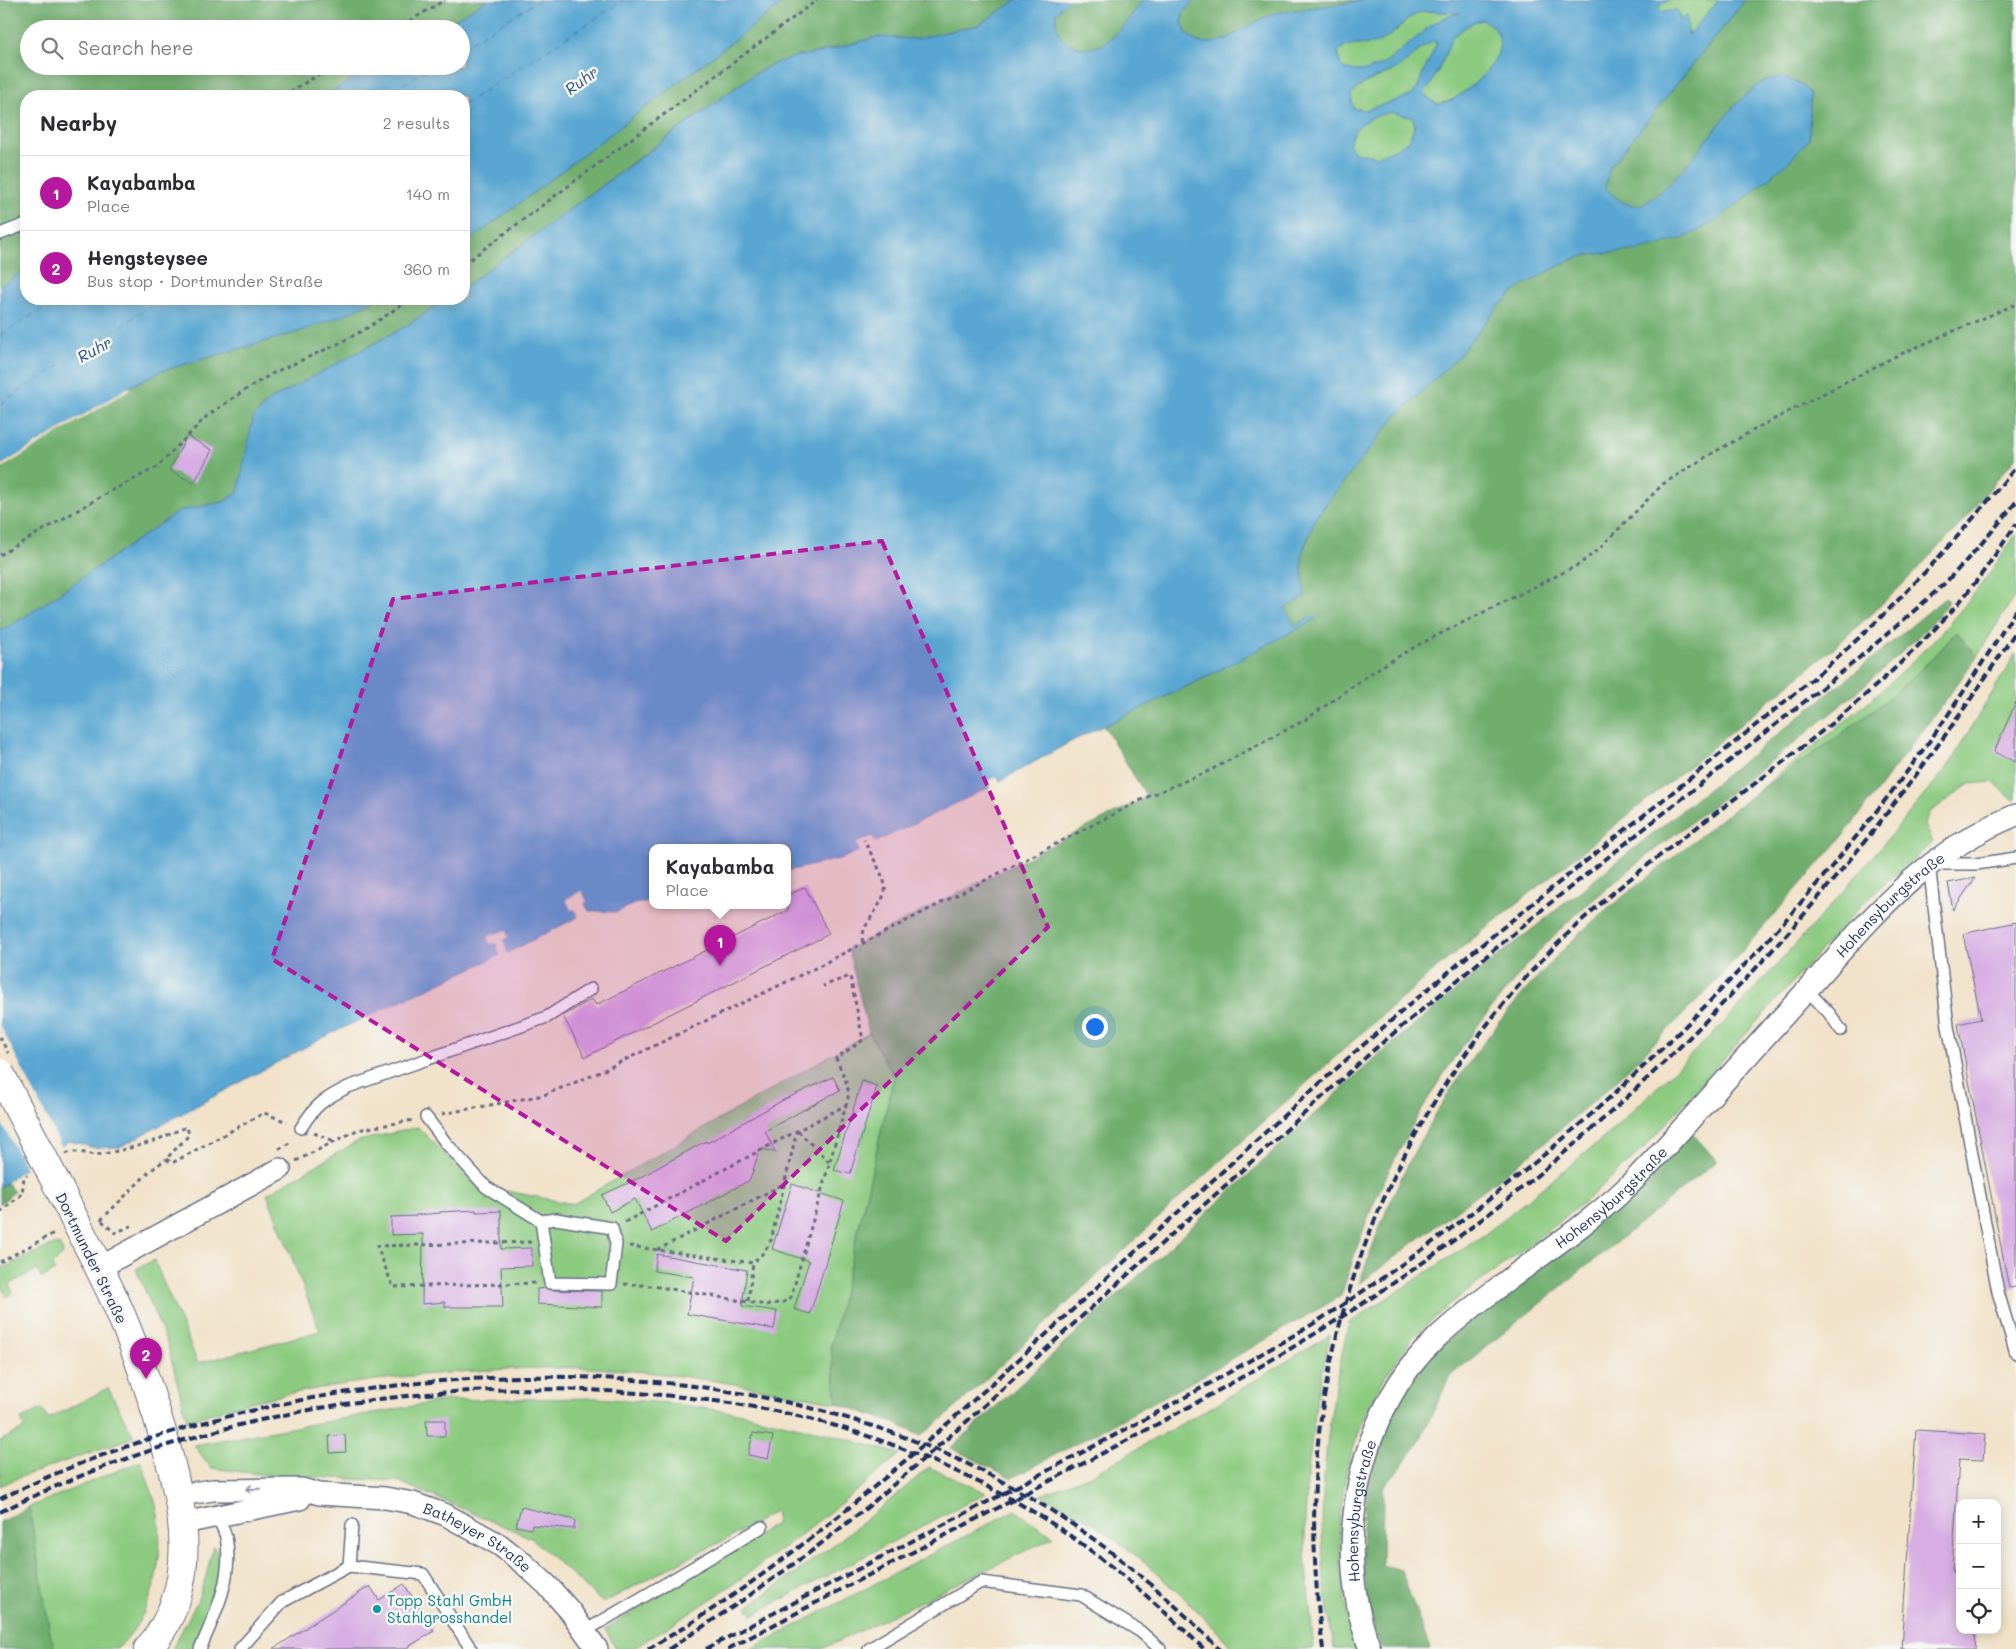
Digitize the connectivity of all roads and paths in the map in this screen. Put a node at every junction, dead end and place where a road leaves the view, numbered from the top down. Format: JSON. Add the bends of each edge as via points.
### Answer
{"nodes":[{"id":1,"x":444,"y":0,"type":"edge"},
{"id":2,"x":816,"y":0,"type":"edge"},
{"id":3,"x":411,"y":20,"type":"edge"},
{"id":4,"x":318,"y":75,"type":"edge"},
{"id":5,"x":293,"y":90,"type":"edge"},
{"id":6,"x":20,"y":226,"type":"edge"},
{"id":7,"x":0,"y":234,"type":"edge"},
{"id":8,"x":470,"y":260,"type":"edge"},
{"id":9,"x":2016,"y":304,"type":"edge"},
{"id":10,"x":401,"y":305,"type":"edge"},
{"id":11,"x":0,"y":555,"type":"edge"},
{"id":12,"x":2016,"y":815,"type":"edge"},
{"id":13,"x":864,"y":840,"type":"dead end"},
{"id":14,"x":2016,"y":858,"type":"edge"},
{"id":15,"x":1929,"y":864,"type":"junction"},
{"id":16,"x":862,"y":942,"type":"junction"},
{"id":17,"x":823,"y":986,"type":"dead end"},
{"id":18,"x":591,"y":989,"type":"dead end"},
{"id":19,"x":1807,"y":990,"type":"junction"},
{"id":20,"x":1841,"y":1030,"type":"dead end"},
{"id":21,"x":0,"y":1073,"type":"edge"},
{"id":22,"x":846,"y":1105,"type":"junction"},
{"id":23,"x":426,"y":1117,"type":"junction"},
{"id":24,"x":301,"y":1128,"type":"junction"},
{"id":25,"x":797,"y":1131,"type":"junction"},
{"id":26,"x":291,"y":1142,"type":"dead end"},
{"id":27,"x":334,"y":1142,"type":"junction"},
{"id":28,"x":64,"y":1155,"type":"dead end"},
{"id":29,"x":166,"y":1159,"type":"junction"},
{"id":30,"x":277,"y":1160,"type":"junction"},
{"id":31,"x":830,"y":1163,"type":"junction"},
{"id":32,"x":32,"y":1173,"type":"dead end"},
{"id":33,"x":784,"y":1184,"type":"junction"},
{"id":34,"x":0,"y":1212,"type":"edge"},
{"id":35,"x":85,"y":1216,"type":"junction"},
{"id":36,"x":541,"y":1221,"type":"junction"},
{"id":37,"x":136,"y":1223,"type":"dead end"},
{"id":38,"x":612,"y":1228,"type":"junction"},
{"id":39,"x":544,"y":1242,"type":"junction"},
{"id":40,"x":616,"y":1244,"type":"junction"},
{"id":41,"x":656,"y":1250,"type":"junction"},
{"id":42,"x":0,"y":1262,"type":"edge"},
{"id":43,"x":754,"y":1263,"type":"junction"},
{"id":44,"x":99,"y":1268,"type":"junction"},
{"id":45,"x":550,"y":1283,"type":"junction"},
{"id":46,"x":611,"y":1284,"type":"junction"},
{"id":47,"x":748,"y":1302,"type":"junction"},
{"id":48,"x":2016,"y":1353,"type":"edge"},
{"id":49,"x":319,"y":1494,"type":"junction"},
{"id":50,"x":179,"y":1495,"type":"junction"},
{"id":51,"x":217,"y":1516,"type":"junction"},
{"id":52,"x":184,"y":1522,"type":"junction"},
{"id":53,"x":352,"y":1525,"type":"dead end"},
{"id":54,"x":762,"y":1527,"type":"dead end"},
{"id":55,"x":349,"y":1566,"type":"junction"},
{"id":56,"x":586,"y":1630,"type":"junction"},
{"id":57,"x":148,"y":1649,"type":"edge"},
{"id":58,"x":200,"y":1649,"type":"edge"},
{"id":59,"x":240,"y":1649,"type":"edge"},
{"id":60,"x":471,"y":1649,"type":"edge"},
{"id":61,"x":597,"y":1649,"type":"edge"},
{"id":62,"x":869,"y":1649,"type":"edge"},
{"id":63,"x":1160,"y":1649,"type":"edge"},
{"id":64,"x":1370,"y":1649,"type":"edge"}],
"edges":[{"from":1,"to":3,"type":"path"},
{"from":2,"to":8,"type":"path"},
{"from":4,"to":5,"type":"path"},
{"from":6,"to":7,"type":"lane"},
{"from":9,"to":16,"type":"path","via":[[1894,357],[1711,454],[1663,484],[1598,550],[1578,565],[1411,649],[1305,720],[1209,771],[1147,797]]},
{"from":10,"to":11,"type":"path","via":[[338,344],[275,372],[245,390],[207,416],[157,467]]},
{"from":12,"to":15,"type":"street","name":"Hohensyburgstraße"},
{"from":13,"to":16,"type":"path","via":[[886,887],[864,929]]},
{"from":14,"to":15,"type":"lane","via":[[1976,864]]},
{"from":15,"to":19,"type":"street","name":"Hohensyburgstraße","via":[[1904,884],[1860,929]]},
{"from":15,"to":48,"type":"lane","via":[[1948,1026],[1998,1292]]},
{"from":16,"to":23,"type":"path","via":[[813,969],[570,1085],[544,1095]]},
{"from":17,"to":22,"type":"path","via":[[850,976],[863,1040],[836,1058],[849,1087]]},
{"from":18,"to":24,"type":"lane","via":[[547,1017],[348,1087],[312,1110]]},
{"from":19,"to":20,"type":"lane"},
{"from":19,"to":64,"type":"street","name":"Hohensyburgstraße","via":[[1621,1192],[1452,1322],[1408,1368],[1376,1428],[1355,1504],[1355,1590]]},
{"from":21,"to":35,"type":"main road","name":"Dortmunder Straße","bridge":true},
{"from":22,"to":25,"type":"path"},
{"from":22,"to":31,"type":"path"},
{"from":23,"to":27,"type":"path","via":[[357,1130]]},
{"from":23,"to":36,"type":"lane","via":[[486,1188]]},
{"from":24,"to":27,"type":"path"},
{"from":24,"to":29,"type":"path","via":[[264,1113],[185,1158],[172,1164]]},
{"from":25,"to":31,"type":"path"},
{"from":25,"to":33,"type":"path"},
{"from":25,"to":38,"type":"path"},
{"from":26,"to":30,"type":"path"},
{"from":27,"to":30,"type":"path"},
{"from":28,"to":29,"type":"path","via":[[72,1151],[94,1156],[122,1150],[187,1127],[189,1135]]},
{"from":29,"to":35,"type":"path"},
{"from":30,"to":44,"type":"street"},
{"from":31,"to":47,"type":"path","via":[[791,1297],[775,1304]]},
{"from":32,"to":34,"type":"path","via":[[24,1177],[22,1194]]},
{"from":33,"to":41,"type":"path"},
{"from":33,"to":43,"type":"path","via":[[770,1240]]},
{"from":35,"to":37,"type":"path","via":[[115,1233]]},
{"from":35,"to":42,"type":"path"},
{"from":35,"to":44,"type":"main road","name":"Dortmunder Straße"},
{"from":36,"to":38,"type":"lane","via":[[556,1219]]},
{"from":36,"to":39,"type":"lane"},
{"from":38,"to":40,"type":"lane"},
{"from":39,"to":45,"type":"lane"},
{"from":39,"to":45,"type":"path","via":[[377,1246],[393,1288]]},
{"from":40,"to":41,"type":"path"},
{"from":40,"to":46,"type":"lane"},
{"from":41,"to":43,"type":"path"},
{"from":43,"to":47,"type":"path"},
{"from":44,"to":50,"type":"main road","name":"Dortmunder Straße","via":[[146,1379]]},
{"from":45,"to":46,"type":"lane"},
{"from":46,"to":47,"type":"path","via":[[653,1286]]},
{"from":49,"to":50,"type":"street","name":"Batheyer Straße","one_way":true,"via":[[302,1489],[213,1490]]},
{"from":49,"to":51,"type":"street","name":"Batheyer Straße"},
{"from":49,"to":56,"type":"street","name":"Batheyer Straße","via":[[413,1503],[475,1529],[547,1584]]},
{"from":50,"to":52,"type":"main road","name":"Dortmunder Straße"},
{"from":51,"to":52,"type":"street","name":"Batheyer Straße"},
{"from":51,"to":58,"type":"lane","via":[[226,1537],[225,1584]]},
{"from":52,"to":57,"type":"main road","name":"Dortmunder Straße","via":[[182,1575],[175,1601]]},
{"from":53,"to":55,"type":"lane"},
{"from":54,"to":56,"type":"lane"},
{"from":55,"to":59,"type":"lane","via":[[282,1602]]},
{"from":55,"to":60,"type":"lane","via":[[423,1574]]},
{"from":56,"to":61,"type":"street","name":"Batheyer Straße"},
{"from":62,"to":63,"type":"lane","via":[[981,1582],[1081,1595],[1141,1632]]}]}
